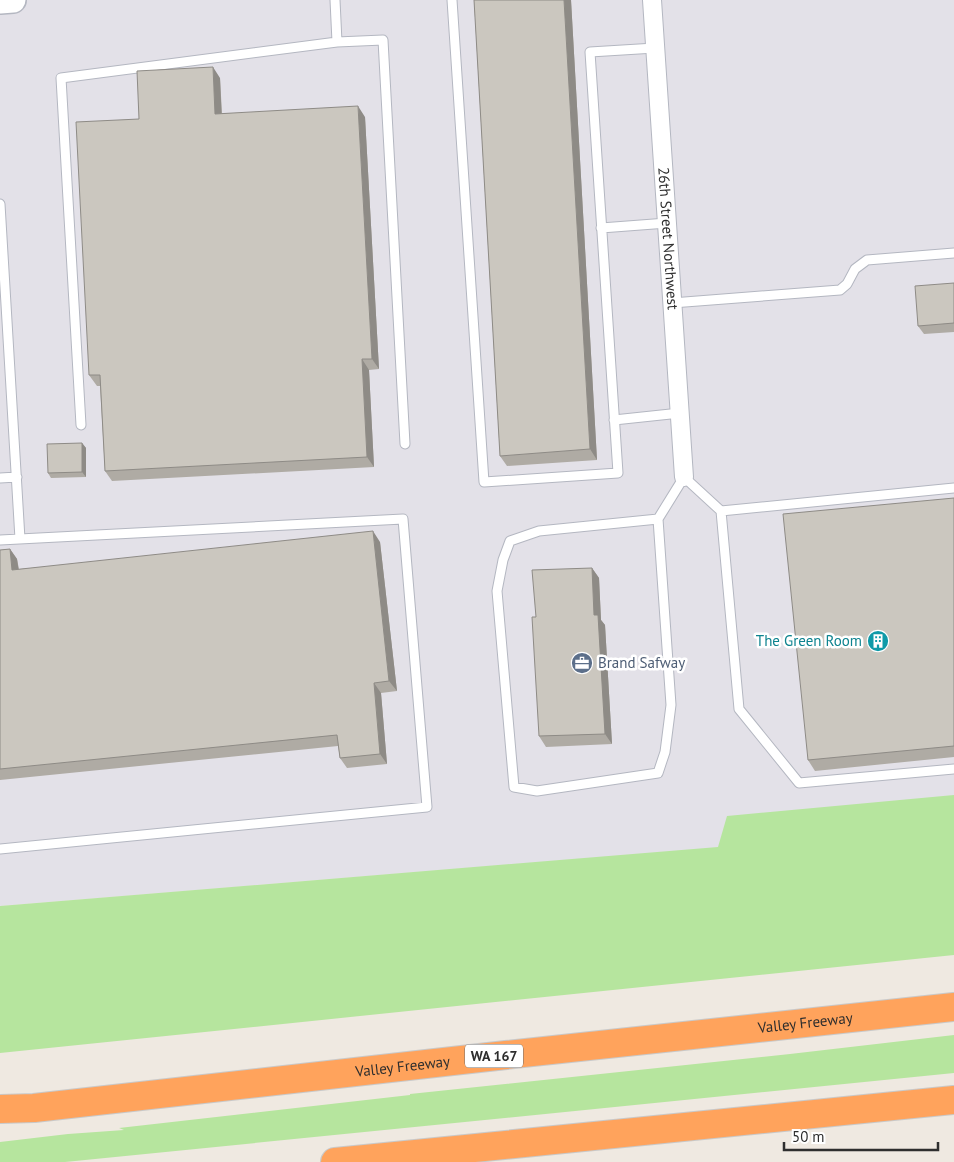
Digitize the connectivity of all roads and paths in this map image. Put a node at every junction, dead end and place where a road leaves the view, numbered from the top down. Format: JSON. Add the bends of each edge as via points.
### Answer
{"nodes":[{"id":1,"x":13,"y":0,"type":"edge"},
{"id":2,"x":335,"y":0,"type":"edge"},
{"id":3,"x":452,"y":0,"type":"edge"},
{"id":4,"x":652,"y":0,"type":"edge"},
{"id":5,"x":0,"y":1,"type":"edge"},
{"id":6,"x":337,"y":42,"type":"junction"},
{"id":7,"x":655,"y":48,"type":"junction"},
{"id":8,"x":0,"y":204,"type":"edge"},
{"id":9,"x":667,"y":223,"type":"junction"},
{"id":10,"x":601,"y":228,"type":"junction"},
{"id":11,"x":954,"y":253,"type":"edge"},
{"id":12,"x":3,"y":288,"type":"edge"},
{"id":13,"x":672,"y":303,"type":"junction"},
{"id":14,"x":680,"y":413,"type":"junction"},
{"id":15,"x":614,"y":420,"type":"junction"},
{"id":16,"x":81,"y":425,"type":"dead end"},
{"id":17,"x":405,"y":444,"type":"dead end"},
{"id":18,"x":17,"y":477,"type":"junction"},
{"id":19,"x":684,"y":477,"type":"junction"},
{"id":20,"x":0,"y":478,"type":"edge"},
{"id":21,"x":954,"y":488,"type":"edge"},
{"id":22,"x":721,"y":511,"type":"junction"},
{"id":23,"x":658,"y":518,"type":"junction"},
{"id":24,"x":20,"y":539,"type":"junction"},
{"id":25,"x":0,"y":540,"type":"edge"},
{"id":26,"x":954,"y":769,"type":"edge"},
{"id":27,"x":0,"y":849,"type":"edge"},
{"id":28,"x":954,"y":1007,"type":"edge"},
{"id":29,"x":954,"y":1100,"type":"edge"},
{"id":30,"x":0,"y":1109,"type":"edge"},
{"id":31,"x":335,"y":1162,"type":"edge"}],
"edges":[{"from":1,"to":5,"type":"main road"},
{"from":2,"to":6,"type":"lane"},
{"from":3,"to":15,"type":"lane","via":[[484,482],[618,473]]},
{"from":4,"to":7,"type":"street","name":"26th Street Northwest"},
{"from":6,"to":16,"type":"lane","via":[[60,78]]},
{"from":6,"to":17,"type":"lane","via":[[383,40]]},
{"from":7,"to":9,"type":"street","name":"26th Street Northwest"},
{"from":7,"to":10,"type":"lane","via":[[590,52]]},
{"from":8,"to":12,"type":"lane"},
{"from":9,"to":10,"type":"lane"},
{"from":9,"to":13,"type":"street","name":"26th Street Northwest"},
{"from":10,"to":15,"type":"lane"},
{"from":11,"to":13,"type":"lane","via":[[867,260],[855,269],[840,290]]},
{"from":12,"to":18,"type":"lane"},
{"from":13,"to":14,"type":"street","name":"26th Street Northwest"},
{"from":14,"to":15,"type":"lane"},
{"from":14,"to":19,"type":"street","name":"26th Street Northwest"},
{"from":18,"to":20,"type":"lane"},
{"from":18,"to":24,"type":"lane"},
{"from":19,"to":22,"type":"lane"},
{"from":19,"to":23,"type":"lane"},
{"from":21,"to":22,"type":"lane"},
{"from":22,"to":26,"type":"lane","via":[[739,709],[799,783]]},
{"from":23,"to":23,"type":"lane","via":[[671,705],[666,752],[658,773],[538,791],[514,787],[497,592],[510,541],[539,531]]},
{"from":24,"to":25,"type":"lane"},
{"from":24,"to":27,"type":"lane","via":[[403,518],[427,807]]},
{"from":28,"to":30,"type":"highway","name":"Valley Freeway","number":"WA 167","via":[[34,1108]]},
{"from":29,"to":31,"type":"highway"}]}
